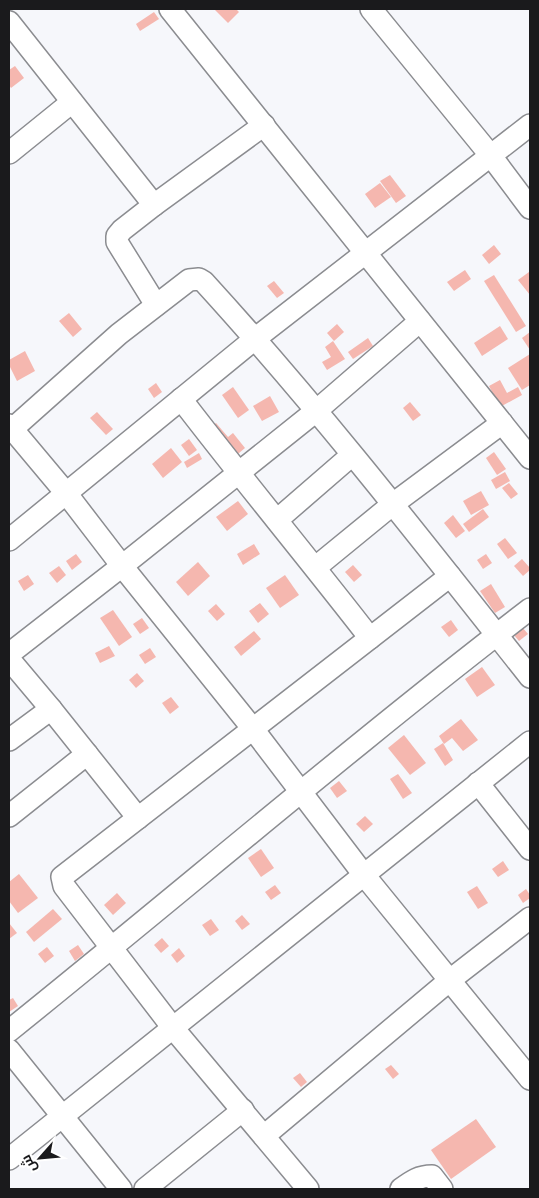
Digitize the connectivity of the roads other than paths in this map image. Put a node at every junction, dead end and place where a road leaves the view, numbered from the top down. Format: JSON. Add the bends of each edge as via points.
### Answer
{"nodes":[{"id":1,"x":170,"y":9,"type":"edge"},
{"id":2,"x":371,"y":9,"type":"edge"},
{"id":3,"x":9,"y":22,"type":"edge"},
{"id":4,"x":72,"y":102,"type":"junction"},
{"id":5,"x":530,"y":125,"type":"edge"},
{"id":6,"x":264,"y":126,"type":"junction"},
{"id":7,"x":9,"y":153,"type":"edge"},
{"id":8,"x":491,"y":156,"type":"junction"},
{"id":9,"x":154,"y":205,"type":"junction"},
{"id":10,"x":530,"y":208,"type":"edge"},
{"id":11,"x":366,"y":253,"type":"junction"},
{"id":12,"x":156,"y":305,"type":"junction"},
{"id":13,"x":420,"y":321,"type":"junction"},
{"id":14,"x":256,"y":338,"type":"junction"},
{"id":15,"x":181,"y":399,"type":"junction"},
{"id":16,"x":316,"y":411,"type":"junction"},
{"id":17,"x":502,"y":423,"type":"junction"},
{"id":18,"x":10,"y":429,"type":"edge"},
{"id":19,"x":352,"y":455,"type":"junction"},
{"id":20,"x":530,"y":458,"type":"edge"},
{"id":21,"x":239,"y":474,"type":"junction"},
{"id":22,"x":66,"y":493,"type":"junction"},
{"id":23,"x":393,"y":504,"type":"junction"},
{"id":24,"x":277,"y":520,"type":"junction"},
{"id":25,"x":9,"y":540,"type":"edge"},
{"id":26,"x":122,"y":566,"type":"junction"},
{"id":27,"x":316,"y":567,"type":"junction"},
{"id":28,"x":450,"y":576,"type":"junction"},
{"id":29,"x":530,"y":609,"type":"edge"},
{"id":30,"x":496,"y":635,"type":"junction"},
{"id":31,"x":370,"y":638,"type":"junction"},
{"id":32,"x":9,"y":654,"type":"edge"},
{"id":33,"x":9,"y":659,"type":"edge"},
{"id":34,"x":530,"y":677,"type":"edge"},
{"id":35,"x":51,"y":709,"type":"junction"},
{"id":36,"x":253,"y":729,"type":"junction"},
{"id":37,"x":9,"y":740,"type":"edge"},
{"id":38,"x":530,"y":742,"type":"edge"},
{"id":39,"x":87,"y":754,"type":"junction"},
{"id":40,"x":478,"y":783,"type":"junction"},
{"id":41,"x":300,"y":791,"type":"junction"},
{"id":42,"x":9,"y":816,"type":"edge"},
{"id":43,"x":138,"y":818,"type":"junction"},
{"id":44,"x":530,"y":849,"type":"edge"},
{"id":45,"x":364,"y":875,"type":"junction"},
{"id":46,"x":530,"y":918,"type":"edge"},
{"id":47,"x":112,"y":949,"type":"junction"},
{"id":48,"x":450,"y":980,"type":"junction"},
{"id":49,"x":173,"y":1028,"type":"junction"},
{"id":50,"x":9,"y":1031,"type":"edge"},
{"id":51,"x":9,"y":1050,"type":"edge"},
{"id":52,"x":530,"y":1079,"type":"edge"},
{"id":53,"x":242,"y":1110,"type":"junction"},
{"id":54,"x":62,"y":1116,"type":"junction"},
{"id":55,"x":264,"y":1136,"type":"junction"},
{"id":56,"x":9,"y":1158,"type":"edge"},
{"id":57,"x":121,"y":1189,"type":"edge"},
{"id":58,"x":145,"y":1189,"type":"edge"},
{"id":59,"x":308,"y":1189,"type":"edge"},
{"id":60,"x":401,"y":1189,"type":"edge"},
{"id":61,"x":442,"y":1189,"type":"edge"}],
"edges":[{"from":1,"to":6,"type":"street"},
{"from":2,"to":8,"type":"street"},
{"from":3,"to":4,"type":"street"},
{"from":4,"to":7,"type":"street"},
{"from":4,"to":9,"type":"street"},
{"from":5,"to":8,"type":"street"},
{"from":6,"to":9,"type":"street"},
{"from":6,"to":11,"type":"street"},
{"from":8,"to":10,"type":"street"},
{"from":8,"to":11,"type":"street"},
{"from":9,"to":12,"type":"street","via":[[116,236]]},
{"from":11,"to":13,"type":"street"},
{"from":11,"to":14,"type":"street"},
{"from":12,"to":14,"type":"street","via":[[190,280],[199,279]]},
{"from":12,"to":18,"type":"street"},
{"from":13,"to":16,"type":"street"},
{"from":13,"to":17,"type":"street"},
{"from":14,"to":15,"type":"street"},
{"from":14,"to":16,"type":"street"},
{"from":15,"to":21,"type":"street"},
{"from":15,"to":22,"type":"street"},
{"from":16,"to":19,"type":"street"},
{"from":16,"to":21,"type":"street"},
{"from":17,"to":20,"type":"street"},
{"from":17,"to":23,"type":"street"},
{"from":18,"to":22,"type":"street"},
{"from":19,"to":23,"type":"street"},
{"from":19,"to":24,"type":"street"},
{"from":21,"to":24,"type":"street"},
{"from":21,"to":26,"type":"street"},
{"from":22,"to":25,"type":"street"},
{"from":22,"to":26,"type":"street"},
{"from":23,"to":27,"type":"street"},
{"from":23,"to":28,"type":"street"},
{"from":24,"to":27,"type":"street"},
{"from":26,"to":32,"type":"street"},
{"from":26,"to":36,"type":"street"},
{"from":27,"to":31,"type":"street"},
{"from":28,"to":30,"type":"street"},
{"from":28,"to":31,"type":"street"},
{"from":29,"to":30,"type":"street"},
{"from":30,"to":34,"type":"street"},
{"from":30,"to":41,"type":"street"},
{"from":31,"to":36,"type":"street"},
{"from":33,"to":35,"type":"street"},
{"from":35,"to":37,"type":"street"},
{"from":35,"to":39,"type":"street"},
{"from":36,"to":41,"type":"street"},
{"from":36,"to":43,"type":"street"},
{"from":38,"to":40,"type":"street"},
{"from":39,"to":42,"type":"street"},
{"from":39,"to":43,"type":"street"},
{"from":40,"to":44,"type":"street"},
{"from":40,"to":45,"type":"street"},
{"from":41,"to":45,"type":"street"},
{"from":41,"to":47,"type":"street"},
{"from":43,"to":47,"type":"street","via":[[62,877],[64,886]]},
{"from":45,"to":48,"type":"street"},
{"from":45,"to":49,"type":"street"},
{"from":46,"to":48,"type":"street"},
{"from":47,"to":49,"type":"street"},
{"from":47,"to":50,"type":"street"},
{"from":48,"to":52,"type":"street"},
{"from":48,"to":55,"type":"street"},
{"from":49,"to":53,"type":"street"},
{"from":49,"to":54,"type":"street"},
{"from":51,"to":54,"type":"street"},
{"from":53,"to":55,"type":"street"},
{"from":53,"to":58,"type":"street"},
{"from":54,"to":56,"type":"street"},
{"from":54,"to":57,"type":"street"},
{"from":55,"to":59,"type":"street"},
{"from":60,"to":61,"type":"street","via":[[422,1176],[432,1176]]}]}
